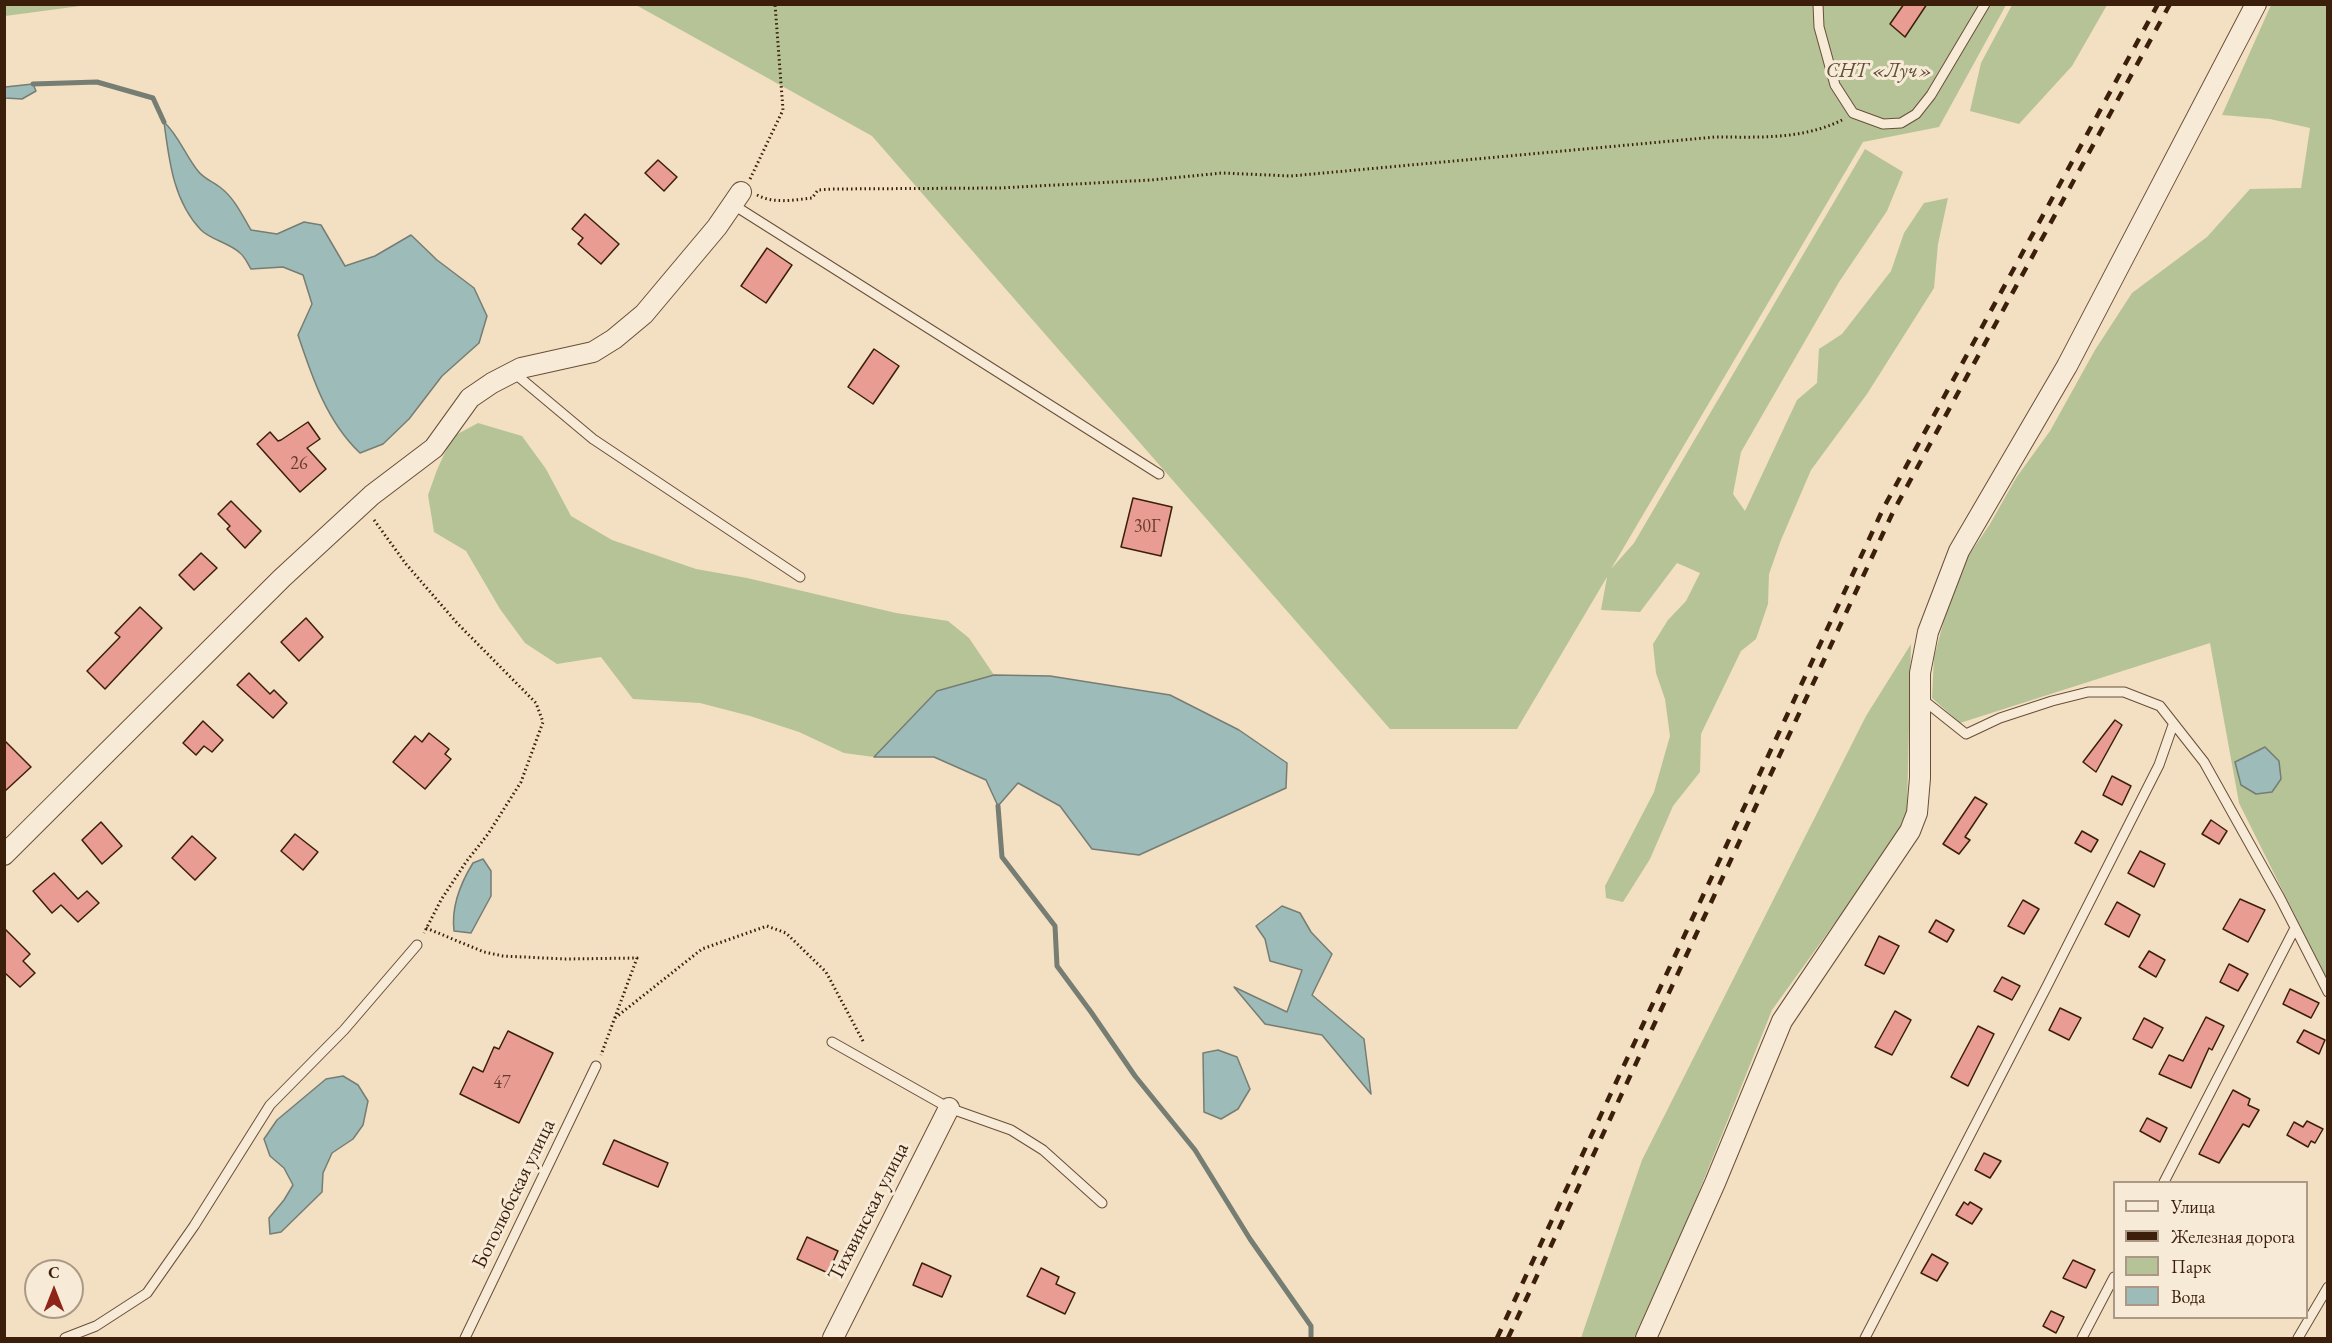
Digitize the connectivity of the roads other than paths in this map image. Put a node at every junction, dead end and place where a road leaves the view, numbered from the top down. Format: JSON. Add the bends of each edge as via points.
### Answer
{"nodes":[{"id":1,"x":1818,"y":4,"type":"edge"},
{"id":2,"x":1985,"y":4,"type":"edge"},
{"id":3,"x":2256,"y":4,"type":"edge"},
{"id":4,"x":740,"y":194,"type":"joint"},
{"id":5,"x":513,"y":372,"type":"junction"},
{"id":6,"x":1159,"y":474,"type":"dead end"},
{"id":7,"x":800,"y":577,"type":"dead end"},
{"id":8,"x":1920,"y":698,"type":"junction"},
{"id":9,"x":2173,"y":724,"type":"junction"},
{"id":10,"x":4,"y":855,"type":"edge"},
{"id":11,"x":2294,"y":930,"type":"junction"},
{"id":12,"x":417,"y":945,"type":"road end"},
{"id":13,"x":2328,"y":992,"type":"edge"},
{"id":14,"x":832,"y":1042,"type":"dead end"},
{"id":15,"x":596,"y":1066,"type":"road end"},
{"id":16,"x":949,"y":1108,"type":"junction"},
{"id":17,"x":2165,"y":1181,"type":"edge"},
{"id":18,"x":1102,"y":1203,"type":"dead end"},
{"id":19,"x":2113,"y":1281,"type":"edge"},
{"id":20,"x":2328,"y":1287,"type":"edge"},
{"id":21,"x":65,"y":1338,"type":"edge"},
{"id":22,"x":465,"y":1338,"type":"edge"},
{"id":23,"x":833,"y":1338,"type":"edge"},
{"id":24,"x":1646,"y":1338,"type":"edge"},
{"id":25,"x":1865,"y":1338,"type":"edge"},
{"id":26,"x":2082,"y":1338,"type":"edge"},
{"id":27,"x":2298,"y":1338,"type":"edge"}],
"edges":[{"from":1,"to":2,"type":"lane","via":[[1819,27],[1835,86],[1853,113],[1883,124],[1901,123],[1916,114]]},
{"from":3,"to":8,"type":"street","via":[[2067,366],[1959,550],[1928,632],[1920,673]]},
{"from":4,"to":5,"type":"street","via":[[644,314],[614,339],[593,352]]},
{"from":4,"to":6,"type":"lane"},
{"from":5,"to":7,"type":"lane","via":[[593,439]]},
{"from":5,"to":10,"type":"street","via":[[470,398],[434,448],[361,506],[282,578]]},
{"from":8,"to":9,"type":"lane","via":[[1966,734],[2000,718],[2088,692],[2124,692],[2160,706]]},
{"from":8,"to":24,"type":"street","via":[[1918,802],[1910,831],[1782,1021]]},
{"from":9,"to":11,"type":"lane","via":[[2204,762]]},
{"from":9,"to":25,"type":"lane","via":[[2159,765]]},
{"from":11,"to":13,"type":"lane"},
{"from":11,"to":17,"type":"lane"},
{"from":12,"to":21,"type":"lane","via":[[344,1030],[270,1105],[147,1293],[96,1326]]},
{"from":14,"to":16,"type":"lane"},
{"from":15,"to":22,"type":"lane","name":"Боголюбская улица"},
{"from":16,"to":18,"type":"lane","via":[[1011,1130],[1043,1150]]},
{"from":16,"to":23,"type":"street","name":"Тихвинская улица"},
{"from":19,"to":26,"type":"lane"},
{"from":20,"to":27,"type":"lane"}]}
